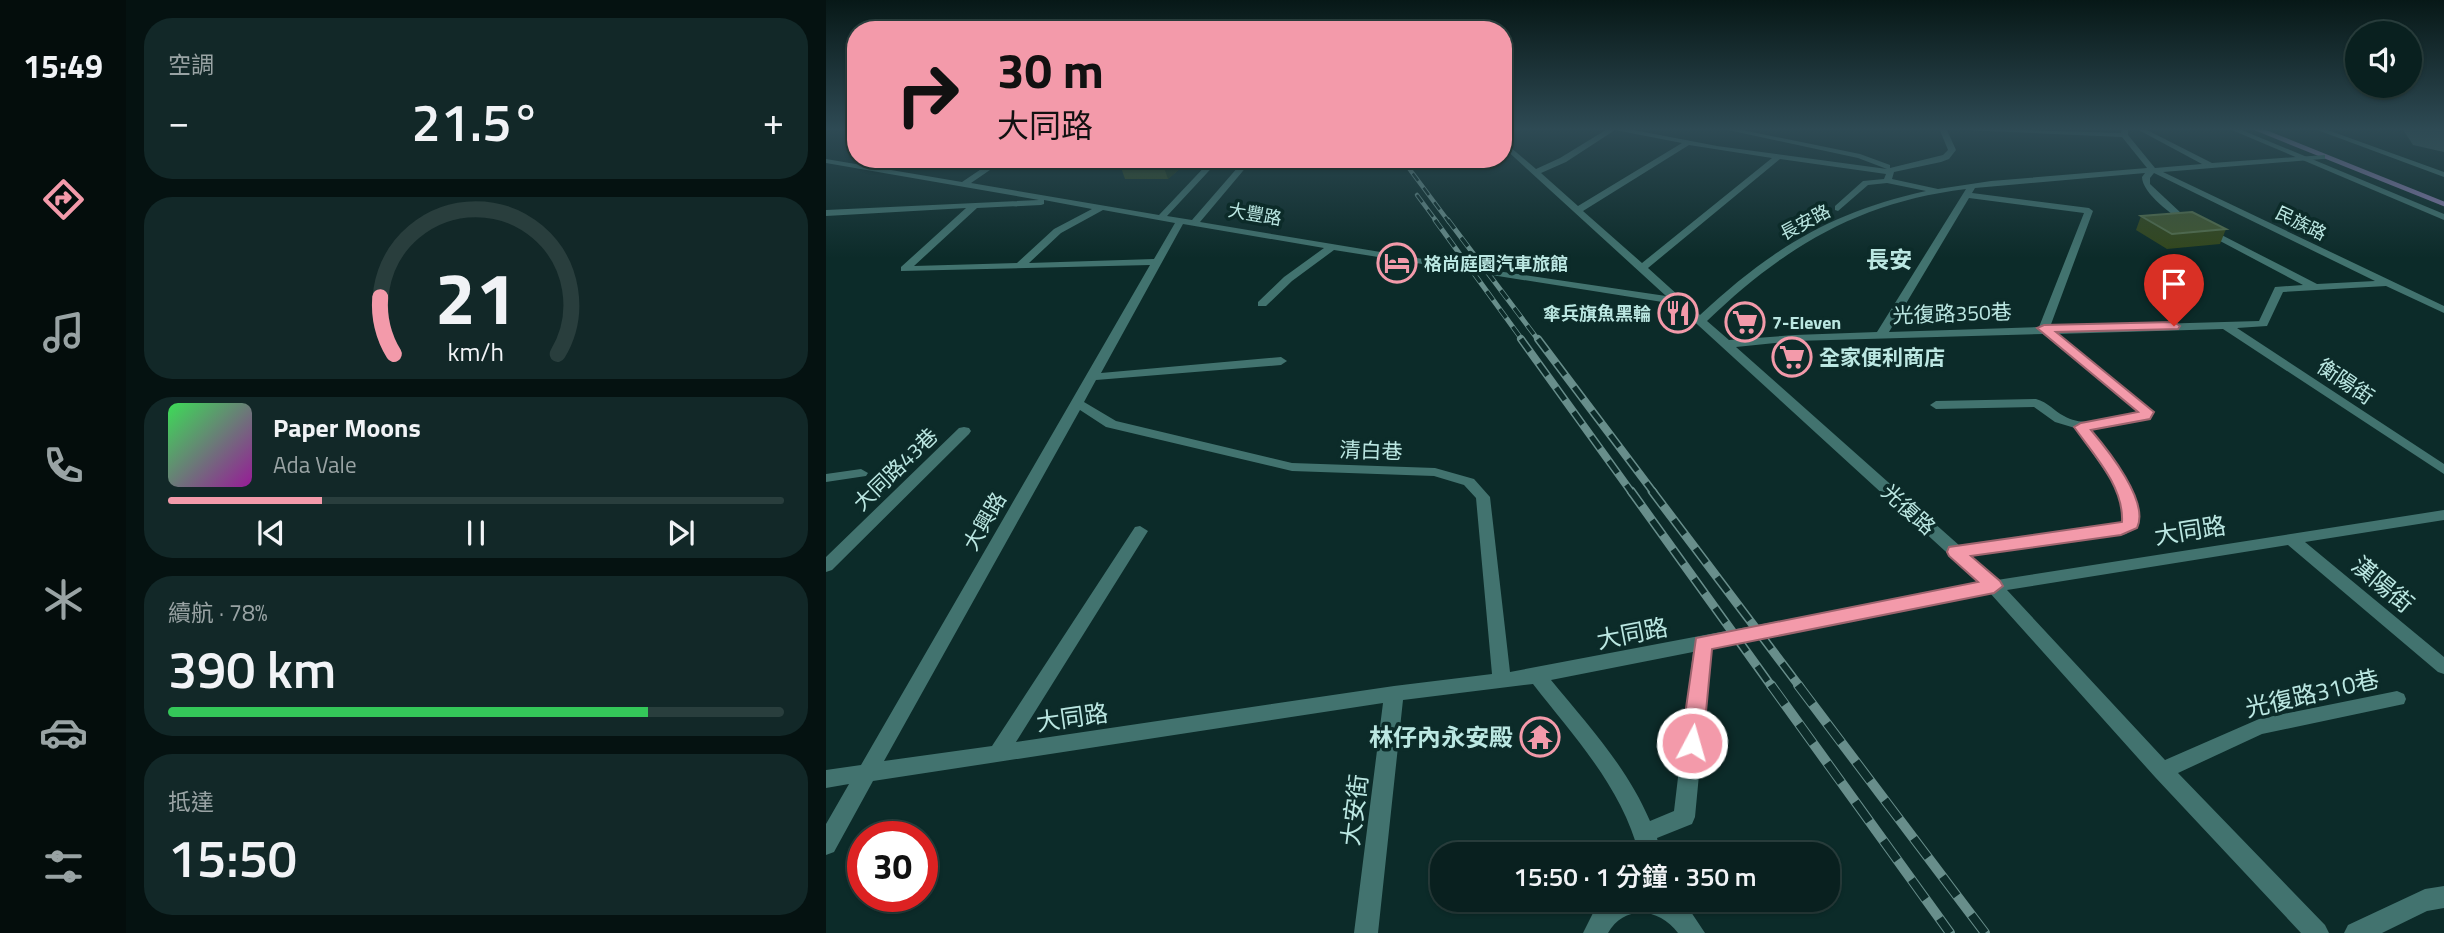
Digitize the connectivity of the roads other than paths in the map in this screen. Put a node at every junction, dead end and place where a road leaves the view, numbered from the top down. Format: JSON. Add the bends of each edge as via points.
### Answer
{"nodes":[{"id":1,"x":889,"y":172,"type":"edge"},
{"id":2,"x":983,"y":172,"type":"edge"},
{"id":3,"x":1204,"y":172,"type":"edge"},
{"id":4,"x":1237,"y":172,"type":"edge"},
{"id":5,"x":1539,"y":172,"type":"edge"},
{"id":6,"x":1641,"y":172,"type":"edge"},
{"id":7,"x":1760,"y":172,"type":"edge"},
{"id":8,"x":1874,"y":172,"type":"edge"},
{"id":9,"x":1897,"y":172,"type":"edge"},
{"id":10,"x":2140,"y":172,"type":"edge"},
{"id":11,"x":2151,"y":172,"type":"edge"},
{"id":12,"x":2156,"y":172,"type":"edge"},
{"id":13,"x":2340,"y":172,"type":"edge"},
{"id":14,"x":2356,"y":172,"type":"edge"},
{"id":15,"x":1536,"y":173,"type":"joint"},
{"id":16,"x":1889,"y":174,"type":"junction"},
{"id":17,"x":964,"y":184,"type":"junction"},
{"id":18,"x":1943,"y":191,"type":"junction"},
{"id":19,"x":1970,"y":191,"type":"junction"},
{"id":20,"x":1069,"y":201,"type":"junction"},
{"id":21,"x":975,"y":205,"type":"junction"},
{"id":22,"x":1104,"y":206,"type":"junction"},
{"id":23,"x":1838,"y":208,"type":"dead end"},
{"id":24,"x":2444,"y":209,"type":"edge"},
{"id":25,"x":1578,"y":210,"type":"junction"},
{"id":26,"x":826,"y":214,"type":"edge"},
{"id":27,"x":1162,"y":216,"type":"junction"},
{"id":28,"x":2444,"y":216,"type":"edge"},
{"id":29,"x":1188,"y":221,"type":"junction"},
{"id":30,"x":1333,"y":246,"type":"junction"},
{"id":31,"x":1157,"y":262,"type":"junction"},
{"id":32,"x":1020,"y":266,"type":"junction"},
{"id":33,"x":1642,"y":268,"type":"junction"},
{"id":34,"x":2387,"y":283,"type":"junction"},
{"id":35,"x":2313,"y":286,"type":"junction"},
{"id":36,"x":1679,"y":301,"type":"junction"},
{"id":37,"x":1262,"y":304,"type":"dead end"},
{"id":38,"x":2444,"y":310,"type":"edge"},
{"id":39,"x":1700,"y":321,"type":"junction"},
{"id":40,"x":2225,"y":325,"type":"junction"},
{"id":41,"x":2044,"y":328,"type":"junction"},
{"id":42,"x":1881,"y":335,"type":"junction"},
{"id":43,"x":1726,"y":344,"type":"junction"},
{"id":44,"x":1281,"y":361,"type":"dead end"},
{"id":45,"x":1091,"y":377,"type":"junction"},
{"id":46,"x":1076,"y":402,"type":"junction"},
{"id":47,"x":1936,"y":405,"type":"dead end"},
{"id":48,"x":2081,"y":427,"type":"junction"},
{"id":49,"x":964,"y":431,"type":"dead end"},
{"id":50,"x":2444,"y":470,"type":"edge"},
{"id":51,"x":861,"y":473,"type":"dead end"},
{"id":52,"x":826,"y":478,"type":"edge"},
{"id":53,"x":2444,"y":515,"type":"edge"},
{"id":54,"x":1140,"y":531,"type":"dead end"},
{"id":55,"x":2291,"y":539,"type":"junction"},
{"id":56,"x":1956,"y":552,"type":"junction"},
{"id":57,"x":826,"y":566,"type":"edge"},
{"id":58,"x":1994,"y":586,"type":"junction"},
{"id":59,"x":1703,"y":643,"type":"junction"},
{"id":60,"x":2444,"y":667,"type":"edge"},
{"id":61,"x":1537,"y":676,"type":"junction"},
{"id":62,"x":1502,"y":681,"type":"junction"},
{"id":63,"x":1394,"y":694,"type":"junction"},
{"id":64,"x":2397,"y":699,"type":"dead end"},
{"id":65,"x":998,"y":753,"type":"junction"},
{"id":66,"x":2162,"y":771,"type":"junction"},
{"id":67,"x":866,"y":772,"type":"junction"},
{"id":68,"x":826,"y":779,"type":"edge"},
{"id":69,"x":1647,"y":832,"type":"junction"},
{"id":70,"x":1648,"y":842,"type":"edge"},
{"id":71,"x":826,"y":845,"type":"edge"},
{"id":72,"x":2444,"y":897,"type":"edge"},
{"id":73,"x":1611,"y":912,"type":"edge"},
{"id":74,"x":1677,"y":912,"type":"edge"},
{"id":75,"x":1366,"y":933,"type":"edge"},
{"id":76,"x":1595,"y":933,"type":"edge"},
{"id":77,"x":1693,"y":933,"type":"edge"},
{"id":78,"x":2317,"y":933,"type":"edge"},
{"id":79,"x":2356,"y":933,"type":"edge"}],
"edges":[{"from":1,"to":17,"type":"street","name":"大豐路"},
{"from":2,"to":17,"type":"street"},
{"from":3,"to":27,"type":"street"},
{"from":4,"to":29,"type":"street","name":"大興路"},
{"from":5,"to":15,"type":"street"},
{"from":6,"to":25,"type":"street"},
{"from":7,"to":33,"type":"street"},
{"from":8,"to":16,"type":"street"},
{"from":9,"to":16,"type":"street"},
{"from":10,"to":19,"type":"street","name":"長安路"},
{"from":11,"to":35,"type":"street","via":[[2146,185],[2178,215]]},
{"from":12,"to":34,"type":"street","name":"民族路"},
{"from":13,"to":28,"type":"street"},
{"from":14,"to":24,"type":"street"},
{"from":15,"to":25,"type":"street","name":"光復路"},
{"from":16,"to":18,"type":"street"},
{"from":16,"to":23,"type":"street","via":[[1866,183]]},
{"from":17,"to":20,"type":"street","name":"大豐路"},
{"from":18,"to":19,"type":"street","name":"長安路"},
{"from":18,"to":39,"type":"street","name":"長安路","via":[[1886,203],[1790,247],[1751,272]]},
{"from":19,"to":41,"type":"street","via":[[2089,211]]},
{"from":19,"to":42,"type":"street"},
{"from":20,"to":21,"type":"street"},
{"from":20,"to":22,"type":"street","name":"大豐路"},
{"from":21,"to":26,"type":"street"},
{"from":21,"to":32,"type":"street","via":[[905,269]]},
{"from":22,"to":27,"type":"street","name":"大豐路"},
{"from":22,"to":32,"type":"street","via":[[1067,222]]},
{"from":25,"to":33,"type":"street","name":"光復路"},
{"from":27,"to":29,"type":"street","name":"大豐路"},
{"from":29,"to":30,"type":"street","name":"大豐路"},
{"from":29,"to":31,"type":"street","name":"大興路"},
{"from":30,"to":36,"type":"street","name":"大豐路"},
{"from":30,"to":37,"type":"street"},
{"from":31,"to":32,"type":"street"},
{"from":31,"to":45,"type":"street","name":"大興路"},
{"from":33,"to":36,"type":"street","name":"光復路"},
{"from":34,"to":35,"type":"street"},
{"from":34,"to":38,"type":"street","name":"民族路"},
{"from":35,"to":40,"type":"street","name":"光復路350巷","via":[[2279,289],[2263,324]]},
{"from":36,"to":39,"type":"street","name":"光復路"},
{"from":39,"to":43,"type":"street","name":"光復路"},
{"from":40,"to":41,"type":"street","name":"光復路350巷"},
{"from":40,"to":50,"type":"street","name":"衡陽街"},
{"from":41,"to":42,"type":"street","name":"光復路350巷"},
{"from":41,"to":48,"type":"street","via":[[2147,412]]},
{"from":42,"to":43,"type":"street","name":"光復路350巷"},
{"from":43,"to":56,"type":"street","name":"光復路"},
{"from":44,"to":45,"type":"street"},
{"from":45,"to":46,"type":"street","name":"大興路"},
{"from":46,"to":62,"type":"street","name":"清白巷","via":[[1111,424],[1292,467],[1435,472],[1469,482],[1483,497]]},
{"from":46,"to":67,"type":"street","name":"大興路"},
{"from":47,"to":48,"type":"street","via":[[2036,403],[2060,421]]},
{"from":48,"to":56,"type":"street","via":[[2106,457],[2131,507],[2130,524],[2121,530]]},
{"from":49,"to":57,"type":"street","name":"大同路43巷"},
{"from":51,"to":52,"type":"street"},
{"from":53,"to":55,"type":"street","name":"大同路"},
{"from":54,"to":65,"type":"street"},
{"from":55,"to":58,"type":"street","name":"大同路"},
{"from":55,"to":60,"type":"street","name":"漢陽街"},
{"from":56,"to":58,"type":"street","name":"光復路"},
{"from":58,"to":59,"type":"street","name":"大同路"},
{"from":58,"to":66,"type":"street","name":"光復路"},
{"from":59,"to":61,"type":"street","name":"大同路"},
{"from":59,"to":69,"type":"street","via":[[1684,817]]},
{"from":61,"to":62,"type":"street","name":"大同路"},
{"from":61,"to":69,"type":"street","via":[[1616,778]]},
{"from":62,"to":63,"type":"street","name":"大同路"},
{"from":63,"to":65,"type":"street","name":"大同路"},
{"from":63,"to":75,"type":"street","name":"大安街"},
{"from":64,"to":66,"type":"street","name":"光復路310巷","via":[[2259,727]]},
{"from":65,"to":67,"type":"street","name":"大同路"},
{"from":66,"to":78,"type":"street","name":"光復路"},
{"from":67,"to":68,"type":"street","name":"大同路"},
{"from":67,"to":71,"type":"street","name":"大興路"},
{"from":69,"to":70,"type":"street"},
{"from":72,"to":79,"type":"street","via":[[2425,900]]},
{"from":73,"to":76,"type":"street"},
{"from":74,"to":77,"type":"street"}]}
